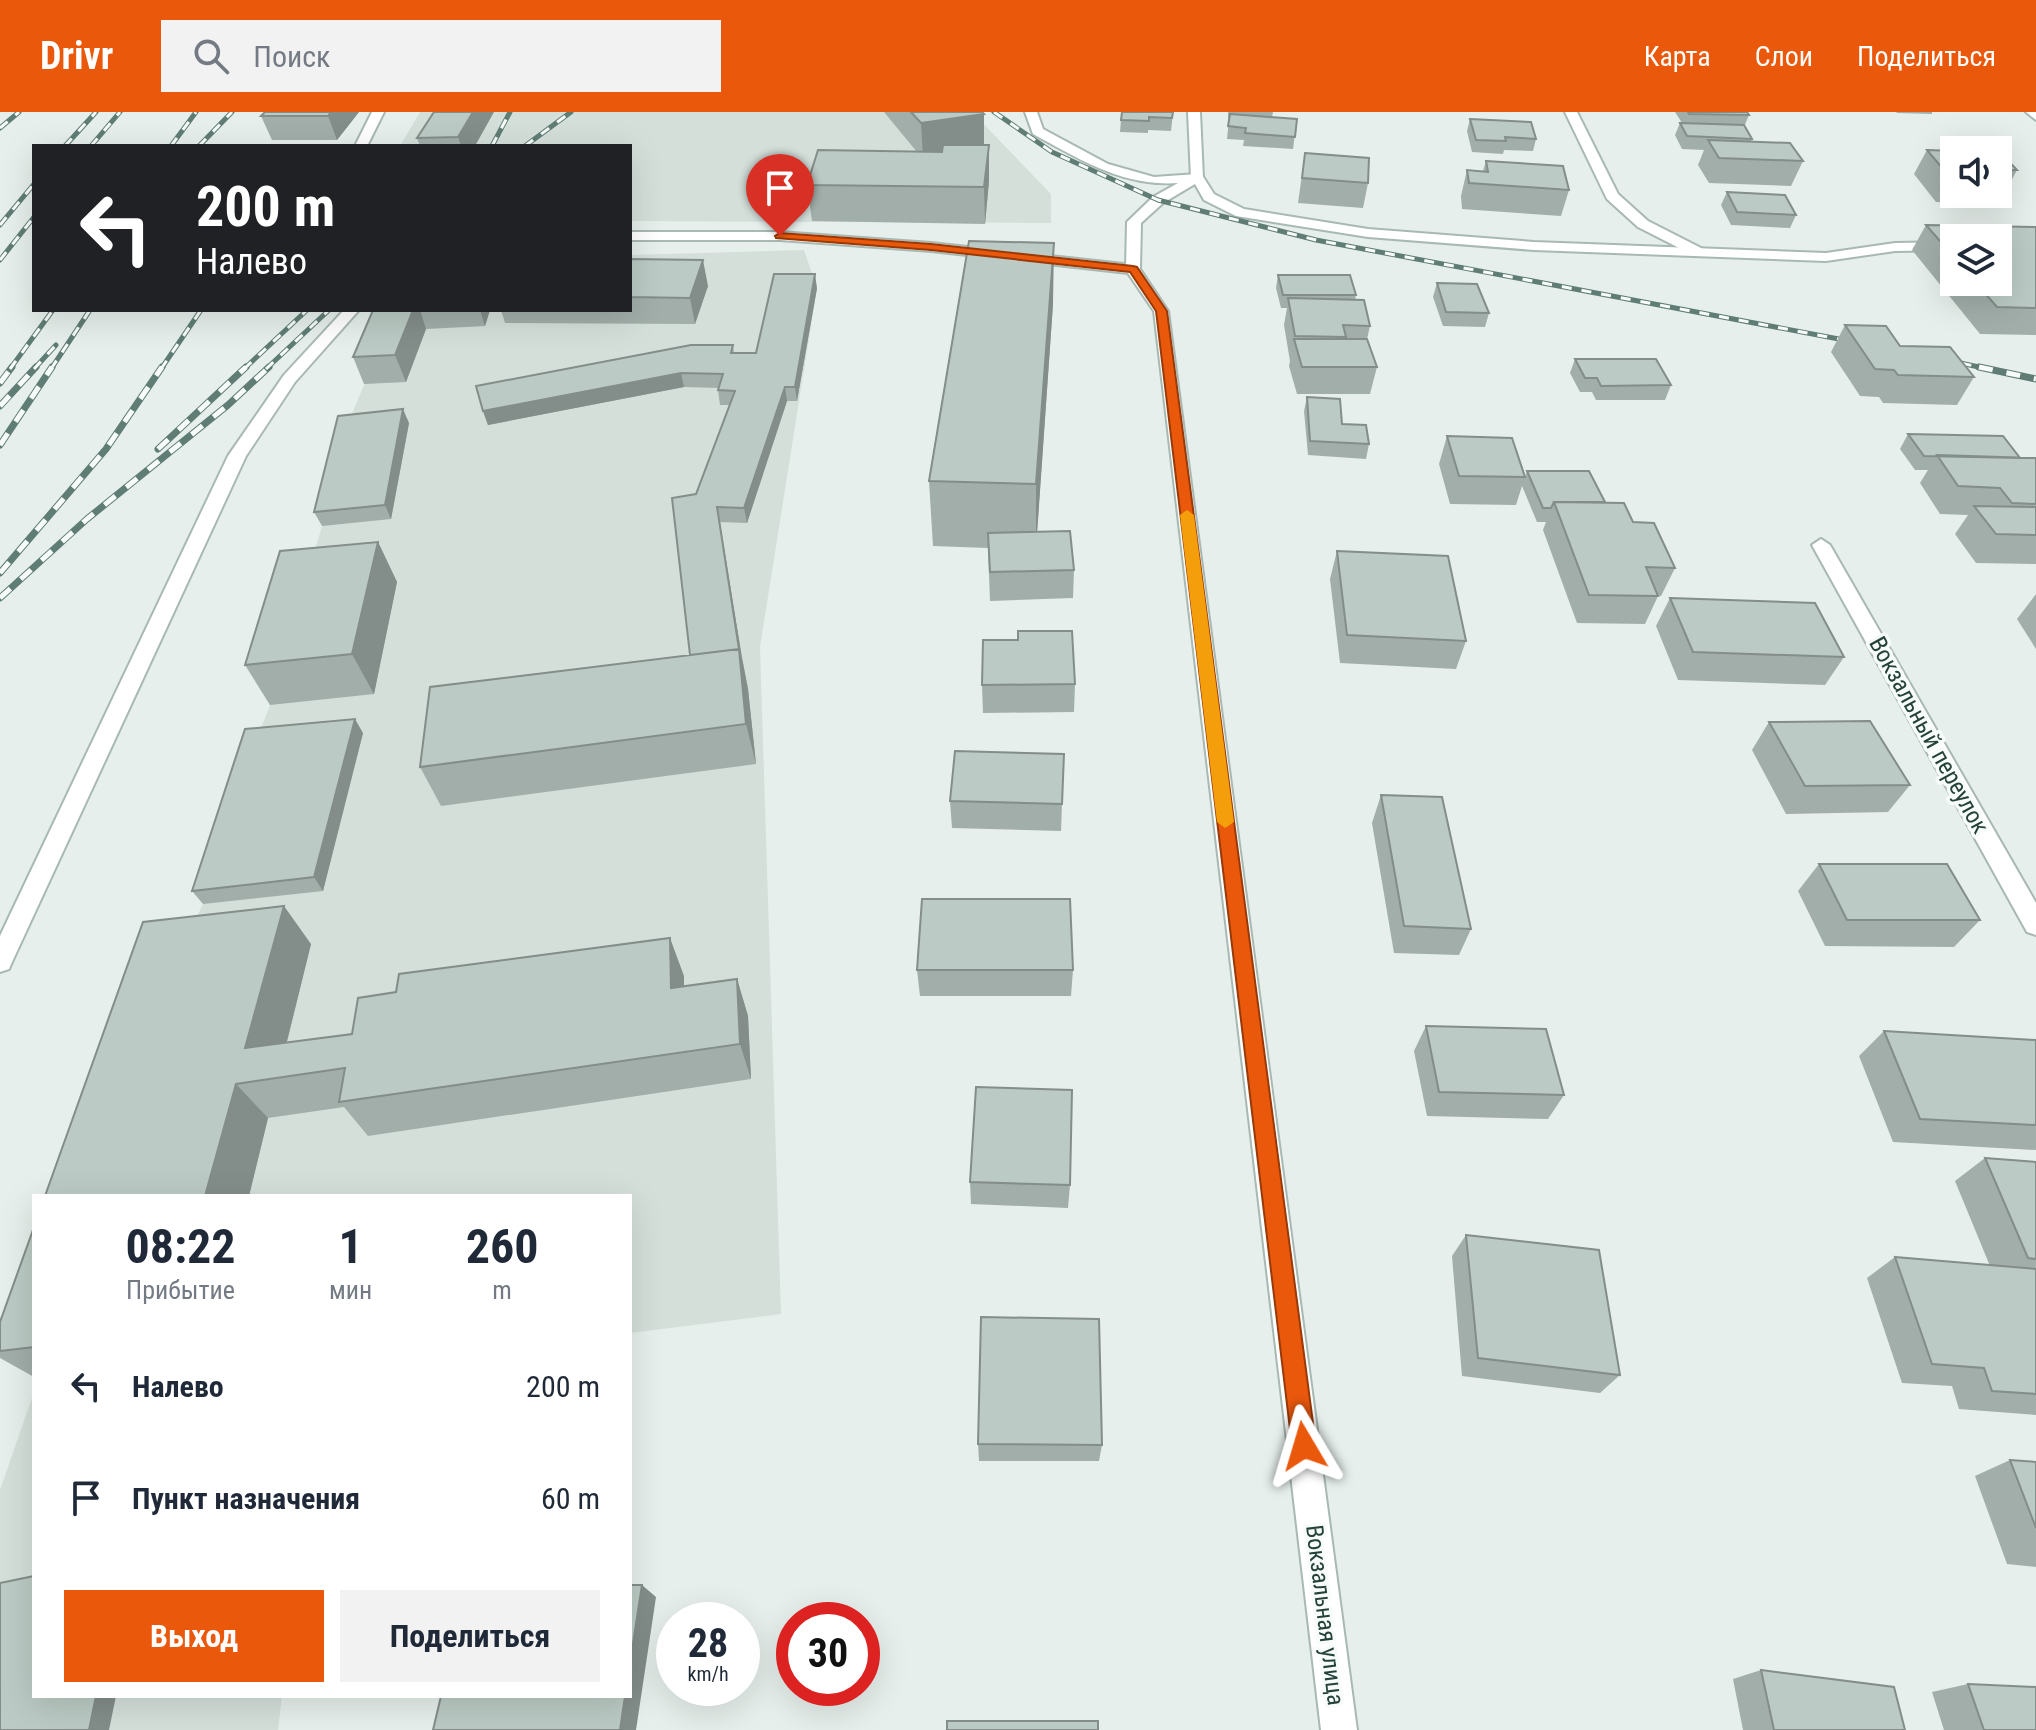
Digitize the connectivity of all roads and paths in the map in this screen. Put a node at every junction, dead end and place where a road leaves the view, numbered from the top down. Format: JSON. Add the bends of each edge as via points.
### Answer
{"nodes":[{"id":1,"x":378,"y":112,"type":"edge"},
{"id":2,"x":1031,"y":112,"type":"edge"},
{"id":3,"x":1194,"y":112,"type":"edge"},
{"id":4,"x":1571,"y":112,"type":"edge"},
{"id":5,"x":362,"y":144,"type":"edge"},
{"id":6,"x":1197,"y":178,"type":"junction"},
{"id":7,"x":632,"y":236,"type":"edge"},
{"id":8,"x":1940,"y":246,"type":"edge"},
{"id":9,"x":1698,"y":252,"type":"junction"},
{"id":10,"x":1133,"y":269,"type":"junction"},
{"id":11,"x":350,"y":312,"type":"edge"},
{"id":12,"x":1821,"y":545,"type":"dead end"},
{"id":13,"x":2036,"y":925,"type":"edge"},
{"id":14,"x":0,"y":962,"type":"edge"},
{"id":15,"x":1339,"y":1730,"type":"edge"}],
"edges":[{"from":1,"to":5,"type":"street"},
{"from":2,"to":6,"type":"street","via":[[1037,131],[1103,167],[1154,181]]},
{"from":3,"to":6,"type":"street"},
{"from":4,"to":9,"type":"street","via":[[1612,196],[1643,224]]},
{"from":6,"to":9,"type":"street","via":[[1209,197],[1241,213],[1368,233]]},
{"from":6,"to":10,"type":"street","via":[[1158,200],[1134,222]]},
{"from":7,"to":10,"type":"street","via":[[780,236]]},
{"from":8,"to":9,"type":"street","via":[[1826,257]]},
{"from":10,"to":15,"type":"street","name":"Вокзальная улица","via":[[1161,311]]},
{"from":11,"to":14,"type":"street","via":[[295,372],[237,456]]},
{"from":12,"to":13,"type":"street","name":"Вокзальный переулок"}]}
